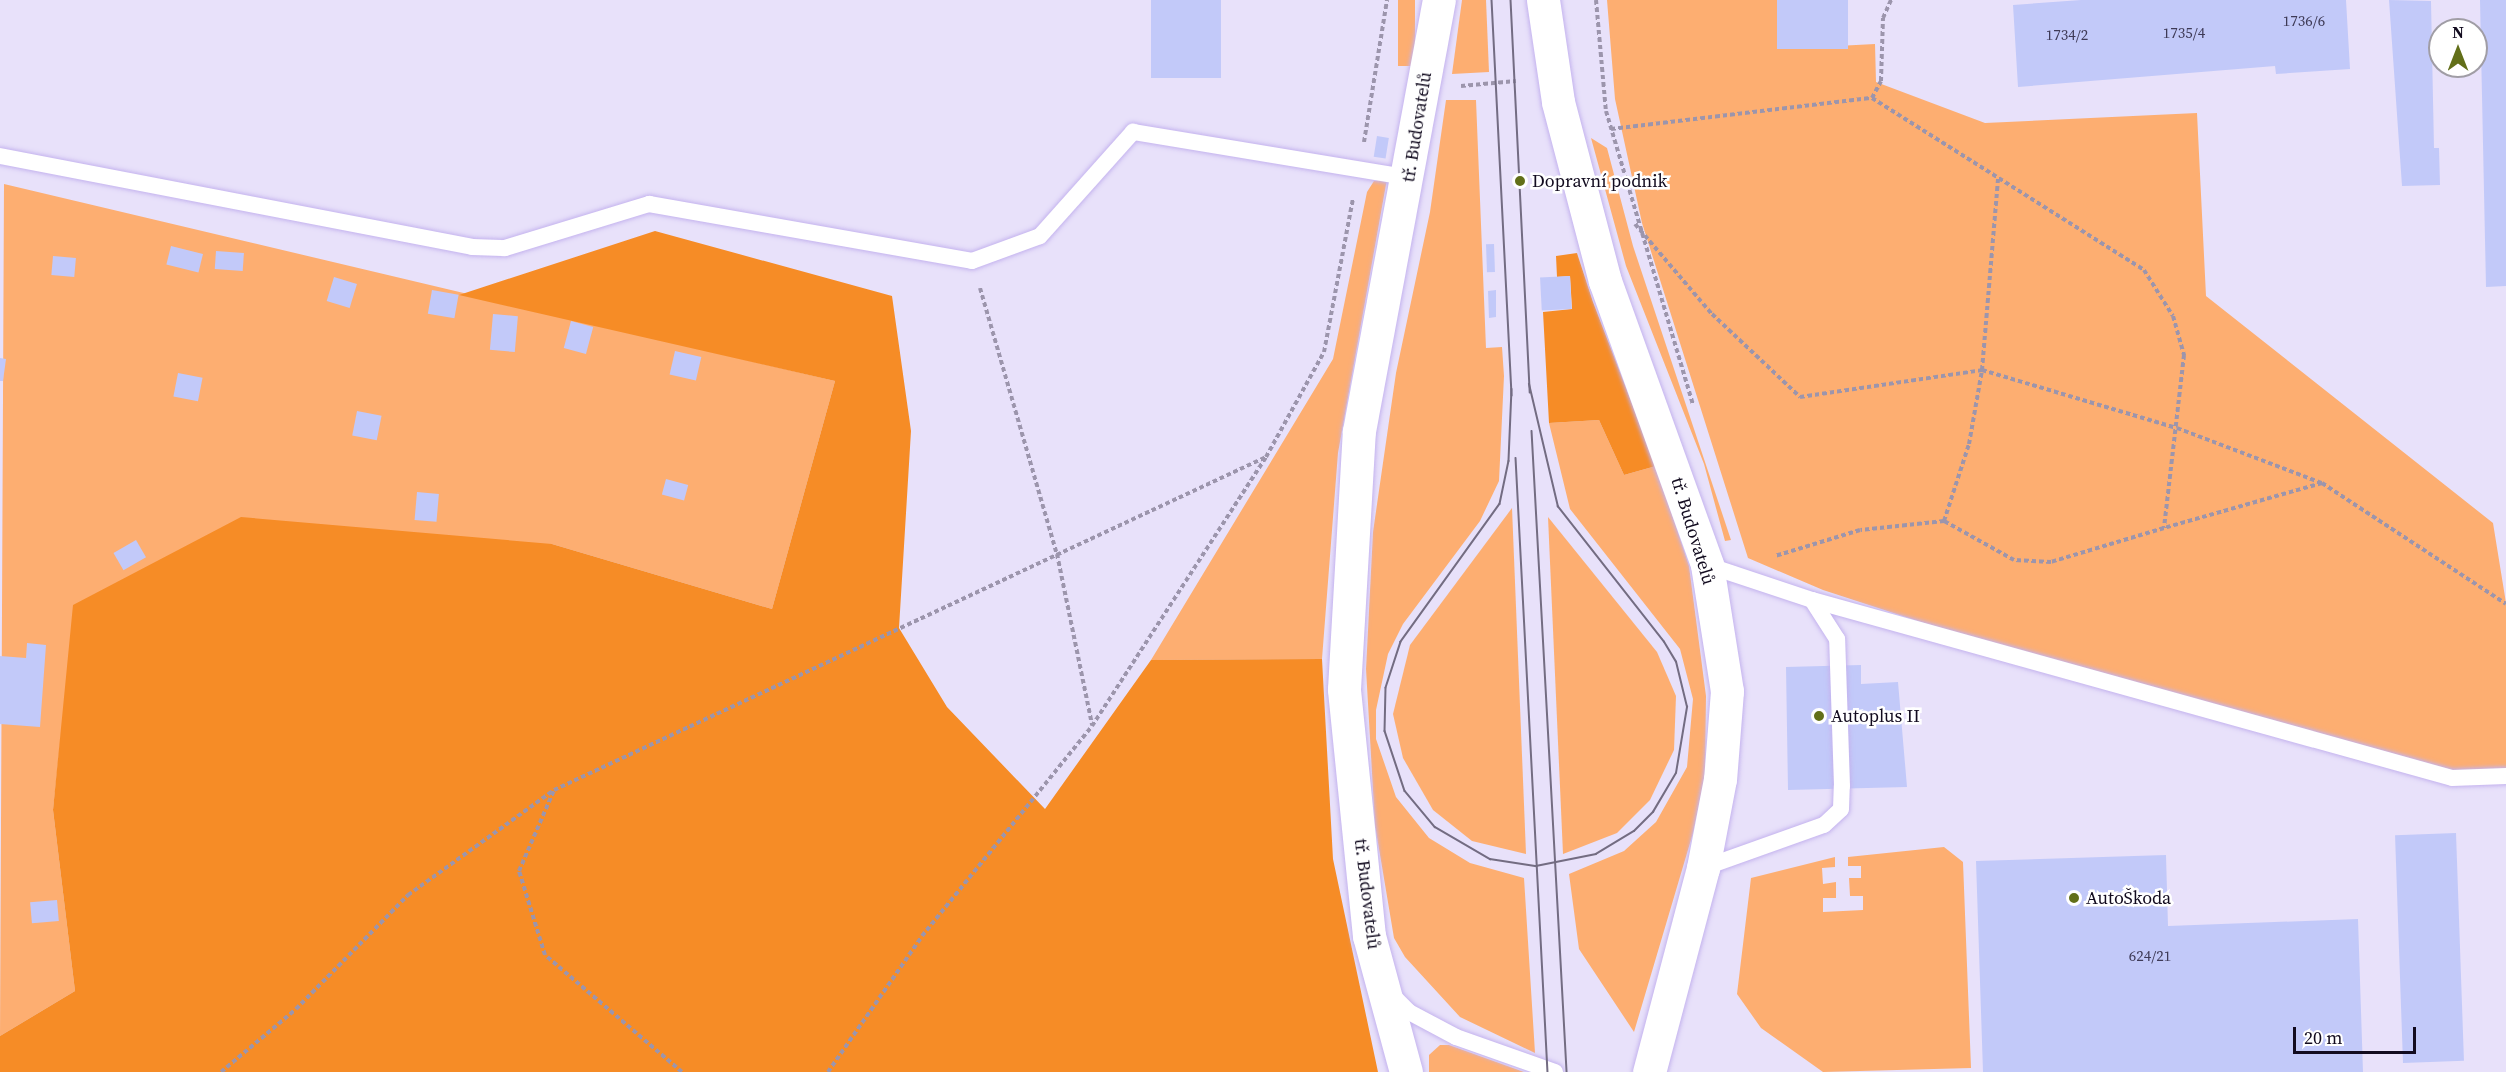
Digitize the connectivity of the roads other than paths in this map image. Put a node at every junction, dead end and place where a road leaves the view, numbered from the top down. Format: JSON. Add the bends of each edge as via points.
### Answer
{"nodes":[{"id":1,"x":1439,"y":0,"type":"edge"},
{"id":2,"x":1543,"y":0,"type":"edge"},
{"id":3,"x":0,"y":156,"type":"edge"},
{"id":4,"x":1410,"y":178,"type":"junction"},
{"id":5,"x":1707,"y":565,"type":"junction"},
{"id":6,"x":1812,"y":600,"type":"junction"},
{"id":7,"x":2506,"y":776,"type":"edge"},
{"id":8,"x":1703,"y":868,"type":"junction"},
{"id":9,"x":1381,"y":979,"type":"junction"},
{"id":10,"x":1647,"y":1071,"type":"edge"},
{"id":11,"x":1406,"y":1072,"type":"edge"},
{"id":12,"x":1555,"y":1072,"type":"edge"}],
"edges":[{"from":1,"to":4,"type":"street","name":"tř. Budovatelů"},
{"from":2,"to":5,"type":"street","name":"tř. Budovatelů","via":[[1558,102],[1605,281]]},
{"from":3,"to":4,"type":"lane","via":[[472,247],[506,248],[649,204],[972,261],[1040,236],[1133,132]]},
{"from":4,"to":9,"type":"street","name":"tř. Budovatelů","via":[[1359,431],[1344,689],[1369,936]]},
{"from":5,"to":6,"type":"lane"},
{"from":5,"to":8,"type":"street","name":"tř. Budovatelů","via":[[1727,691],[1720,779]]},
{"from":6,"to":7,"type":"lane","via":[[2452,778]]},
{"from":6,"to":8,"type":"lane","via":[[1837,639],[1842,809],[1824,825]]},
{"from":8,"to":10,"type":"street","name":"tř. Budovatelů"},
{"from":9,"to":11,"type":"street","name":"tř. Budovatelů"},
{"from":9,"to":12,"type":"lane","via":[[1425,1022]]}]}
